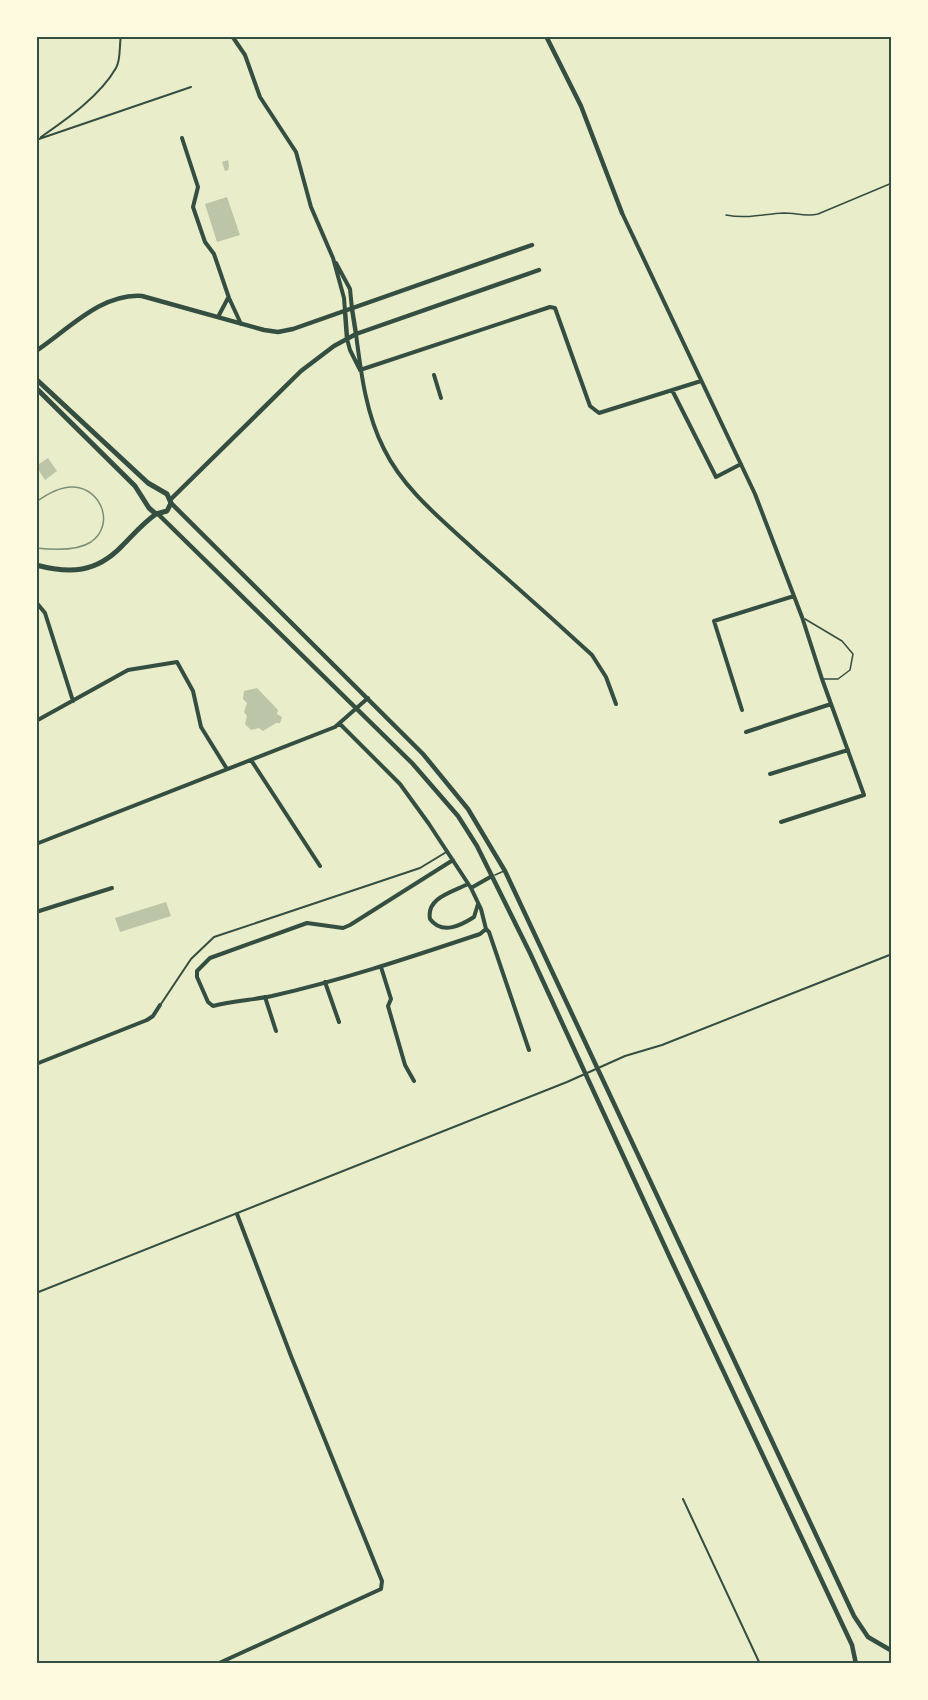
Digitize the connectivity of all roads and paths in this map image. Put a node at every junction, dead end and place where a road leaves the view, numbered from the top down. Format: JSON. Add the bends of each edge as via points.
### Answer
{"nodes":[{"id":1,"x":121,"y":36,"type":"edge"},
{"id":2,"x":232,"y":36,"type":"edge"},
{"id":3,"x":546,"y":36,"type":"edge"},
{"id":4,"x":192,"y":87,"type":"dead end"},
{"id":5,"x":182,"y":138,"type":"dead end"},
{"id":6,"x":37,"y":139,"type":"edge"},
{"id":7,"x":892,"y":183,"type":"edge"},
{"id":8,"x":622,"y":213,"type":"joint"},
{"id":9,"x":726,"y":214,"type":"dead end"},
{"id":10,"x":532,"y":245,"type":"dead end"},
{"id":11,"x":333,"y":258,"type":"junction"},
{"id":12,"x":539,"y":270,"type":"dead end"},
{"id":13,"x":229,"y":298,"type":"junction"},
{"id":14,"x":352,"y":309,"type":"junction"},
{"id":15,"x":345,"y":311,"type":"junction"},
{"id":16,"x":218,"y":317,"type":"junction"},
{"id":17,"x":241,"y":324,"type":"junction"},
{"id":18,"x":356,"y":334,"type":"junction"},
{"id":19,"x":347,"y":338,"type":"junction"},
{"id":20,"x":36,"y":351,"type":"edge"},
{"id":21,"x":360,"y":370,"type":"junction"},
{"id":22,"x":434,"y":375,"type":"dead end"},
{"id":23,"x":36,"y":378,"type":"edge"},
{"id":24,"x":701,"y":381,"type":"junction"},
{"id":25,"x":36,"y":388,"type":"edge"},
{"id":26,"x":672,"y":390,"type":"junction"},
{"id":27,"x":441,"y":398,"type":"dead end"},
{"id":28,"x":741,"y":464,"type":"junction"},
{"id":29,"x":171,"y":501,"type":"junction"},
{"id":30,"x":157,"y":514,"type":"junction"},
{"id":31,"x":36,"y":564,"type":"edge"},
{"id":32,"x":794,"y":596,"type":"junction"},
{"id":33,"x":36,"y":602,"type":"edge"},
{"id":34,"x":802,"y":617,"type":"junction"},
{"id":35,"x":822,"y":679,"type":"junction"},
{"id":36,"x":368,"y":698,"type":"junction"},
{"id":37,"x":73,"y":701,"type":"junction"},
{"id":38,"x":616,"y":704,"type":"dead end"},
{"id":39,"x":831,"y":704,"type":"junction"},
{"id":40,"x":358,"y":708,"type":"junction"},
{"id":41,"x":742,"y":710,"type":"dead end"},
{"id":42,"x":36,"y":721,"type":"edge"},
{"id":43,"x":340,"y":724,"type":"junction"},
{"id":44,"x":746,"y":732,"type":"dead end"},
{"id":45,"x":848,"y":750,"type":"junction"},
{"id":46,"x":251,"y":760,"type":"junction"},
{"id":47,"x":227,"y":769,"type":"junction"},
{"id":48,"x":770,"y":774,"type":"dead end"},
{"id":49,"x":781,"y":822,"type":"dead end"},
{"id":50,"x":36,"y":844,"type":"edge"},
{"id":51,"x":448,"y":851,"type":"junction"},
{"id":52,"x":453,"y":860,"type":"junction"},
{"id":53,"x":320,"y":866,"type":"dead end"},
{"id":54,"x":505,"y":871,"type":"junction"},
{"id":55,"x":492,"y":876,"type":"junction"},
{"id":56,"x":469,"y":886,"type":"junction"},
{"id":57,"x":112,"y":888,"type":"dead end"},
{"id":58,"x":478,"y":904,"type":"junction"},
{"id":59,"x":36,"y":912,"type":"edge"},
{"id":60,"x":486,"y":929,"type":"junction"},
{"id":61,"x":892,"y":954,"type":"edge"},
{"id":62,"x":381,"y":967,"type":"junction"},
{"id":63,"x":325,"y":982,"type":"junction"},
{"id":64,"x":265,"y":997,"type":"junction"},
{"id":65,"x":160,"y":1005,"type":"joint"},
{"id":66,"x":339,"y":1022,"type":"dead end"},
{"id":67,"x":276,"y":1031,"type":"dead end"},
{"id":68,"x":529,"y":1050,"type":"dead end"},
{"id":69,"x":36,"y":1064,"type":"edge"},
{"id":70,"x":414,"y":1081,"type":"dead end"},
{"id":71,"x":237,"y":1214,"type":"junction"},
{"id":72,"x":36,"y":1293,"type":"edge"},
{"id":73,"x":683,"y":1499,"type":"dead end"},
{"id":74,"x":892,"y":1651,"type":"edge"},
{"id":75,"x":217,"y":1664,"type":"edge"},
{"id":76,"x":760,"y":1664,"type":"edge"},
{"id":77,"x":856,"y":1664,"type":"edge"}],
"edges":[{"from":1,"to":6,"type":"street","via":[[117,67],[72,116]]},
{"from":2,"to":11,"type":"street","via":[[245,55],[260,97],[296,152],[311,207]]},
{"from":3,"to":8,"type":"street","via":[[580,106]]},
{"from":4,"to":6,"type":"street"},
{"from":5,"to":13,"type":"street","via":[[198,187],[193,207]]},
{"from":7,"to":9,"type":"path","via":[[809,216],[787,213],[742,218]]},
{"from":8,"to":24,"type":"street"},
{"from":10,"to":14,"type":"street"},
{"from":11,"to":14,"type":"street","via":[[350,289]]},
{"from":11,"to":15,"type":"street"},
{"from":12,"to":18,"type":"street"},
{"from":13,"to":16,"type":"street"},
{"from":13,"to":17,"type":"street"},
{"from":14,"to":15,"type":"street"},
{"from":14,"to":18,"type":"street"},
{"from":15,"to":17,"type":"street","via":[[282,332]]},
{"from":15,"to":19,"type":"street"},
{"from":16,"to":17,"type":"street"},
{"from":16,"to":20,"type":"street","via":[[142,296],[123,296],[101,306]]},
{"from":18,"to":19,"type":"street"},
{"from":18,"to":21,"type":"street"},
{"from":19,"to":21,"type":"street"},
{"from":19,"to":29,"type":"street","via":[[301,370]]},
{"from":21,"to":26,"type":"street","via":[[550,307],[555,308],[590,406],[600,413]]},
{"from":21,"to":38,"type":"street","via":[[374,427],[399,476],[442,520],[592,655]]},
{"from":22,"to":27,"type":"street"},
{"from":23,"to":29,"type":"main road"},
{"from":24,"to":26,"type":"street"},
{"from":24,"to":28,"type":"street"},
{"from":25,"to":30,"type":"main road","via":[[135,486]]},
{"from":26,"to":28,"type":"street","via":[[716,477]]},
{"from":28,"to":32,"type":"street"},
{"from":29,"to":30,"type":"main road","via":[[167,511]]},
{"from":29,"to":36,"type":"street"},
{"from":30,"to":31,"type":"main road","via":[[109,558],[90,567],[59,571]]},
{"from":30,"to":40,"type":"street"},
{"from":32,"to":34,"type":"street"},
{"from":32,"to":41,"type":"street","via":[[714,621]]},
{"from":33,"to":37,"type":"street","via":[[45,613]]},
{"from":34,"to":35,"type":"street"},
{"from":34,"to":35,"type":"lane","via":[[842,641],[853,654],[850,670],[838,679]]},
{"from":35,"to":39,"type":"street"},
{"from":36,"to":40,"type":"street"},
{"from":36,"to":54,"type":"street","via":[[445,779]]},
{"from":37,"to":42,"type":"street"},
{"from":37,"to":47,"type":"street","via":[[128,670],[177,662],[193,691],[201,727]]},
{"from":39,"to":44,"type":"street"},
{"from":39,"to":45,"type":"street"},
{"from":40,"to":43,"type":"street"},
{"from":40,"to":55,"type":"street","via":[[458,816]]},
{"from":43,"to":46,"type":"street"},
{"from":43,"to":51,"type":"street","via":[[400,784]]},
{"from":45,"to":48,"type":"street"},
{"from":45,"to":49,"type":"street","via":[[864,795]]},
{"from":46,"to":47,"type":"street"},
{"from":46,"to":53,"type":"street"},
{"from":47,"to":50,"type":"street"},
{"from":51,"to":52,"type":"street"},
{"from":51,"to":65,"type":"street","via":[[420,868],[214,937],[191,959]]},
{"from":52,"to":56,"type":"street"},
{"from":52,"to":64,"type":"street","via":[[350,926],[307,923],[210,958],[197,970],[213,1006]]},
{"from":54,"to":55,"type":"lane"},
{"from":54,"to":74,"type":"street","via":[[854,1616],[868,1637]]},
{"from":55,"to":56,"type":"street"},
{"from":55,"to":77,"type":"street","via":[[852,1645]]},
{"from":56,"to":58,"type":"street"},
{"from":56,"to":58,"type":"street","via":[[435,900],[430,907],[430,920],[447,928],[474,917]]},
{"from":57,"to":59,"type":"street"},
{"from":58,"to":60,"type":"street"},
{"from":60,"to":62,"type":"street"},
{"from":60,"to":68,"type":"street"},
{"from":61,"to":71,"type":"street","via":[[621,1058]]},
{"from":62,"to":63,"type":"street"},
{"from":62,"to":70,"type":"street","via":[[405,1065]]},
{"from":63,"to":64,"type":"street"},
{"from":63,"to":66,"type":"street"},
{"from":64,"to":67,"type":"street"},
{"from":65,"to":69,"type":"street","via":[[147,1020]]},
{"from":71,"to":72,"type":"street"},
{"from":71,"to":75,"type":"street","via":[[383,1587]]},
{"from":73,"to":76,"type":"street"}]}
